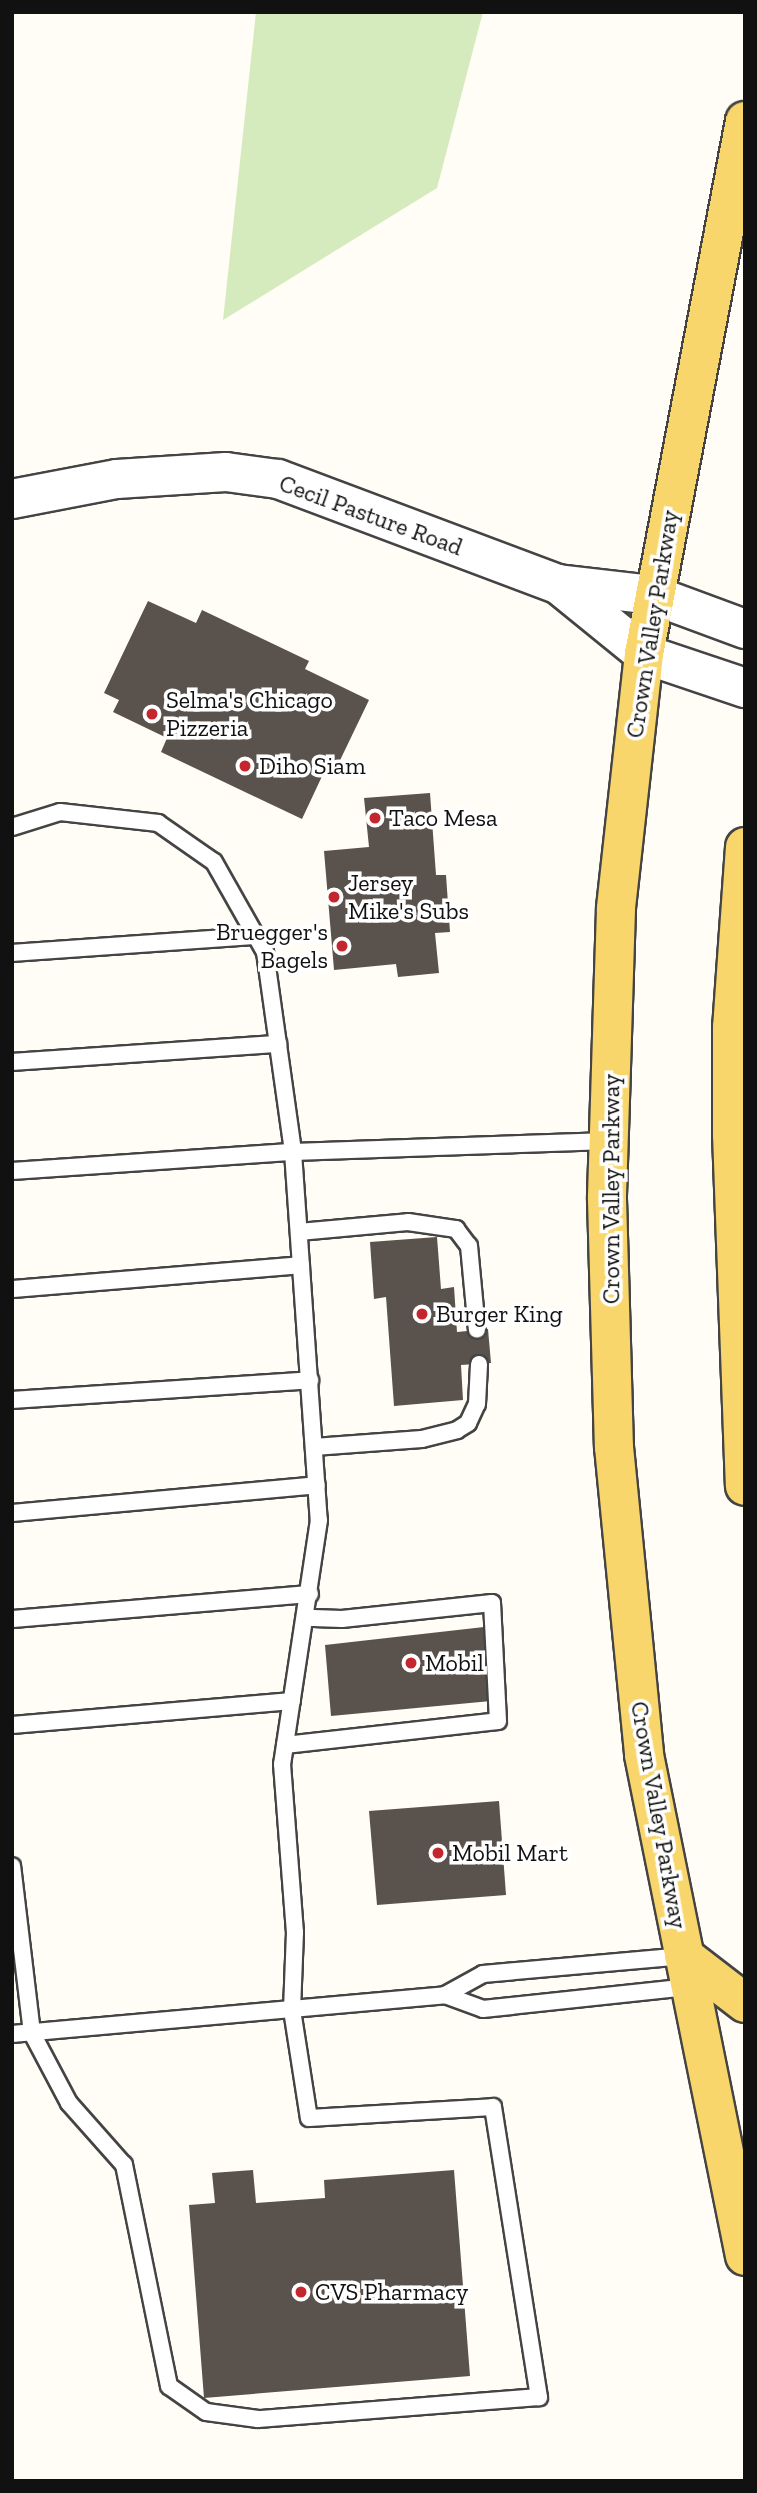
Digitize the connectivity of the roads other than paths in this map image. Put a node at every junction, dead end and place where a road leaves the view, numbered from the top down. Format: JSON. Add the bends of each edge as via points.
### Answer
{"nodes":[{"id":1,"x":745,"y":121,"type":"edge"},
{"id":2,"x":12,"y":499,"type":"edge"},
{"id":3,"x":558,"y":584,"type":"junction"},
{"id":4,"x":653,"y":595,"type":"junction"},
{"id":5,"x":745,"y":629,"type":"edge"},
{"id":6,"x":644,"y":654,"type":"junction"},
{"id":7,"x":745,"y":688,"type":"edge"},
{"id":8,"x":12,"y":827,"type":"edge"},
{"id":9,"x":745,"y":848,"type":"edge"},
{"id":10,"x":256,"y":936,"type":"junction"},
{"id":11,"x":12,"y":953,"type":"edge"},
{"id":12,"x":278,"y":1044,"type":"junction"},
{"id":13,"x":12,"y":1062,"type":"edge"},
{"id":14,"x":609,"y":1141,"type":"junction"},
{"id":15,"x":293,"y":1152,"type":"junction"},
{"id":16,"x":12,"y":1171,"type":"edge"},
{"id":17,"x":299,"y":1232,"type":"junction"},
{"id":18,"x":301,"y":1265,"type":"junction"},
{"id":19,"x":12,"y":1289,"type":"edge"},
{"id":20,"x":477,"y":1330,"type":"dead end"},
{"id":21,"x":479,"y":1364,"type":"dead end"},
{"id":22,"x":310,"y":1380,"type":"junction"},
{"id":23,"x":12,"y":1401,"type":"edge"},
{"id":24,"x":314,"y":1447,"type":"junction"},
{"id":25,"x":317,"y":1485,"type":"junction"},
{"id":26,"x":745,"y":1486,"type":"edge"},
{"id":27,"x":12,"y":1513,"type":"edge"},
{"id":28,"x":310,"y":1594,"type":"junction"},
{"id":29,"x":306,"y":1618,"type":"junction"},
{"id":30,"x":12,"y":1619,"type":"edge"},
{"id":31,"x":292,"y":1701,"type":"junction"},
{"id":32,"x":12,"y":1725,"type":"edge"},
{"id":33,"x":285,"y":1745,"type":"junction"},
{"id":34,"x":12,"y":1866,"type":"edge"},
{"id":35,"x":687,"y":1972,"type":"junction"},
{"id":36,"x":444,"y":1995,"type":"junction"},
{"id":37,"x":745,"y":2004,"type":"edge"},
{"id":38,"x":292,"y":2010,"type":"junction"},
{"id":39,"x":32,"y":2033,"type":"junction"},
{"id":40,"x":12,"y":2034,"type":"edge"},
{"id":41,"x":745,"y":2256,"type":"edge"}],
"edges":[{"from":1,"to":4,"type":"main road","name":"Crown Valley Parkway"},
{"from":2,"to":3,"type":"street","name":"Cecil Pasture Road","via":[[117,479],[226,472],[278,479]]},
{"from":3,"to":4,"type":"street","name":"Cecil Pasture Road"},
{"from":3,"to":6,"type":"street","name":"Cecil Pasture Road"},
{"from":4,"to":5,"type":"street","name":"Cecil Pasture Road"},
{"from":4,"to":6,"type":"main road","name":"Crown Valley Parkway"},
{"from":6,"to":7,"type":"street","name":"Cecil Pasture Road"},
{"from":6,"to":14,"type":"main road","name":"Crown Valley Parkway","via":[[616,909]]},
{"from":8,"to":10,"type":"lane","via":[[60,813],[158,823],[214,862]]},
{"from":9,"to":26,"type":"main road","via":[[732,1027],[732,1134]]},
{"from":10,"to":11,"type":"lane"},
{"from":10,"to":12,"type":"lane","via":[[265,952]]},
{"from":12,"to":13,"type":"lane"},
{"from":12,"to":15,"type":"lane"},
{"from":14,"to":15,"type":"lane"},
{"from":14,"to":35,"type":"main road","name":"Crown Valley Parkway","via":[[615,1461],[644,1755]]},
{"from":15,"to":16,"type":"lane"},
{"from":15,"to":17,"type":"lane"},
{"from":17,"to":18,"type":"lane"},
{"from":17,"to":20,"type":"lane","via":[[408,1222],[456,1229],[469,1246]]},
{"from":18,"to":19,"type":"lane"},
{"from":18,"to":22,"type":"lane"},
{"from":21,"to":24,"type":"lane","via":[[477,1405],[468,1423],[422,1439]]},
{"from":22,"to":23,"type":"lane"},
{"from":22,"to":24,"type":"lane"},
{"from":24,"to":25,"type":"lane"},
{"from":25,"to":27,"type":"lane"},
{"from":25,"to":28,"type":"lane","via":[[319,1520]]},
{"from":28,"to":29,"type":"lane"},
{"from":28,"to":30,"type":"lane"},
{"from":29,"to":31,"type":"lane"},
{"from":29,"to":33,"type":"lane","via":[[342,1619],[492,1603],[498,1721]]},
{"from":31,"to":32,"type":"lane"},
{"from":31,"to":33,"type":"lane"},
{"from":33,"to":38,"type":"lane","via":[[282,1764],[295,1932]]},
{"from":34,"to":39,"type":"lane"},
{"from":35,"to":36,"type":"lane","via":[[483,1974]]},
{"from":35,"to":36,"type":"lane","via":[[483,2009]]},
{"from":35,"to":37,"type":"main road"},
{"from":35,"to":41,"type":"main road","name":"Crown Valley Parkway"},
{"from":36,"to":38,"type":"lane"},
{"from":38,"to":39,"type":"lane"},
{"from":38,"to":39,"type":"lane","via":[[309,2118],[493,2107],[539,2397],[258,2419],[206,2412],[169,2386],[124,2165],[69,2103]]},
{"from":39,"to":40,"type":"lane"}]}
